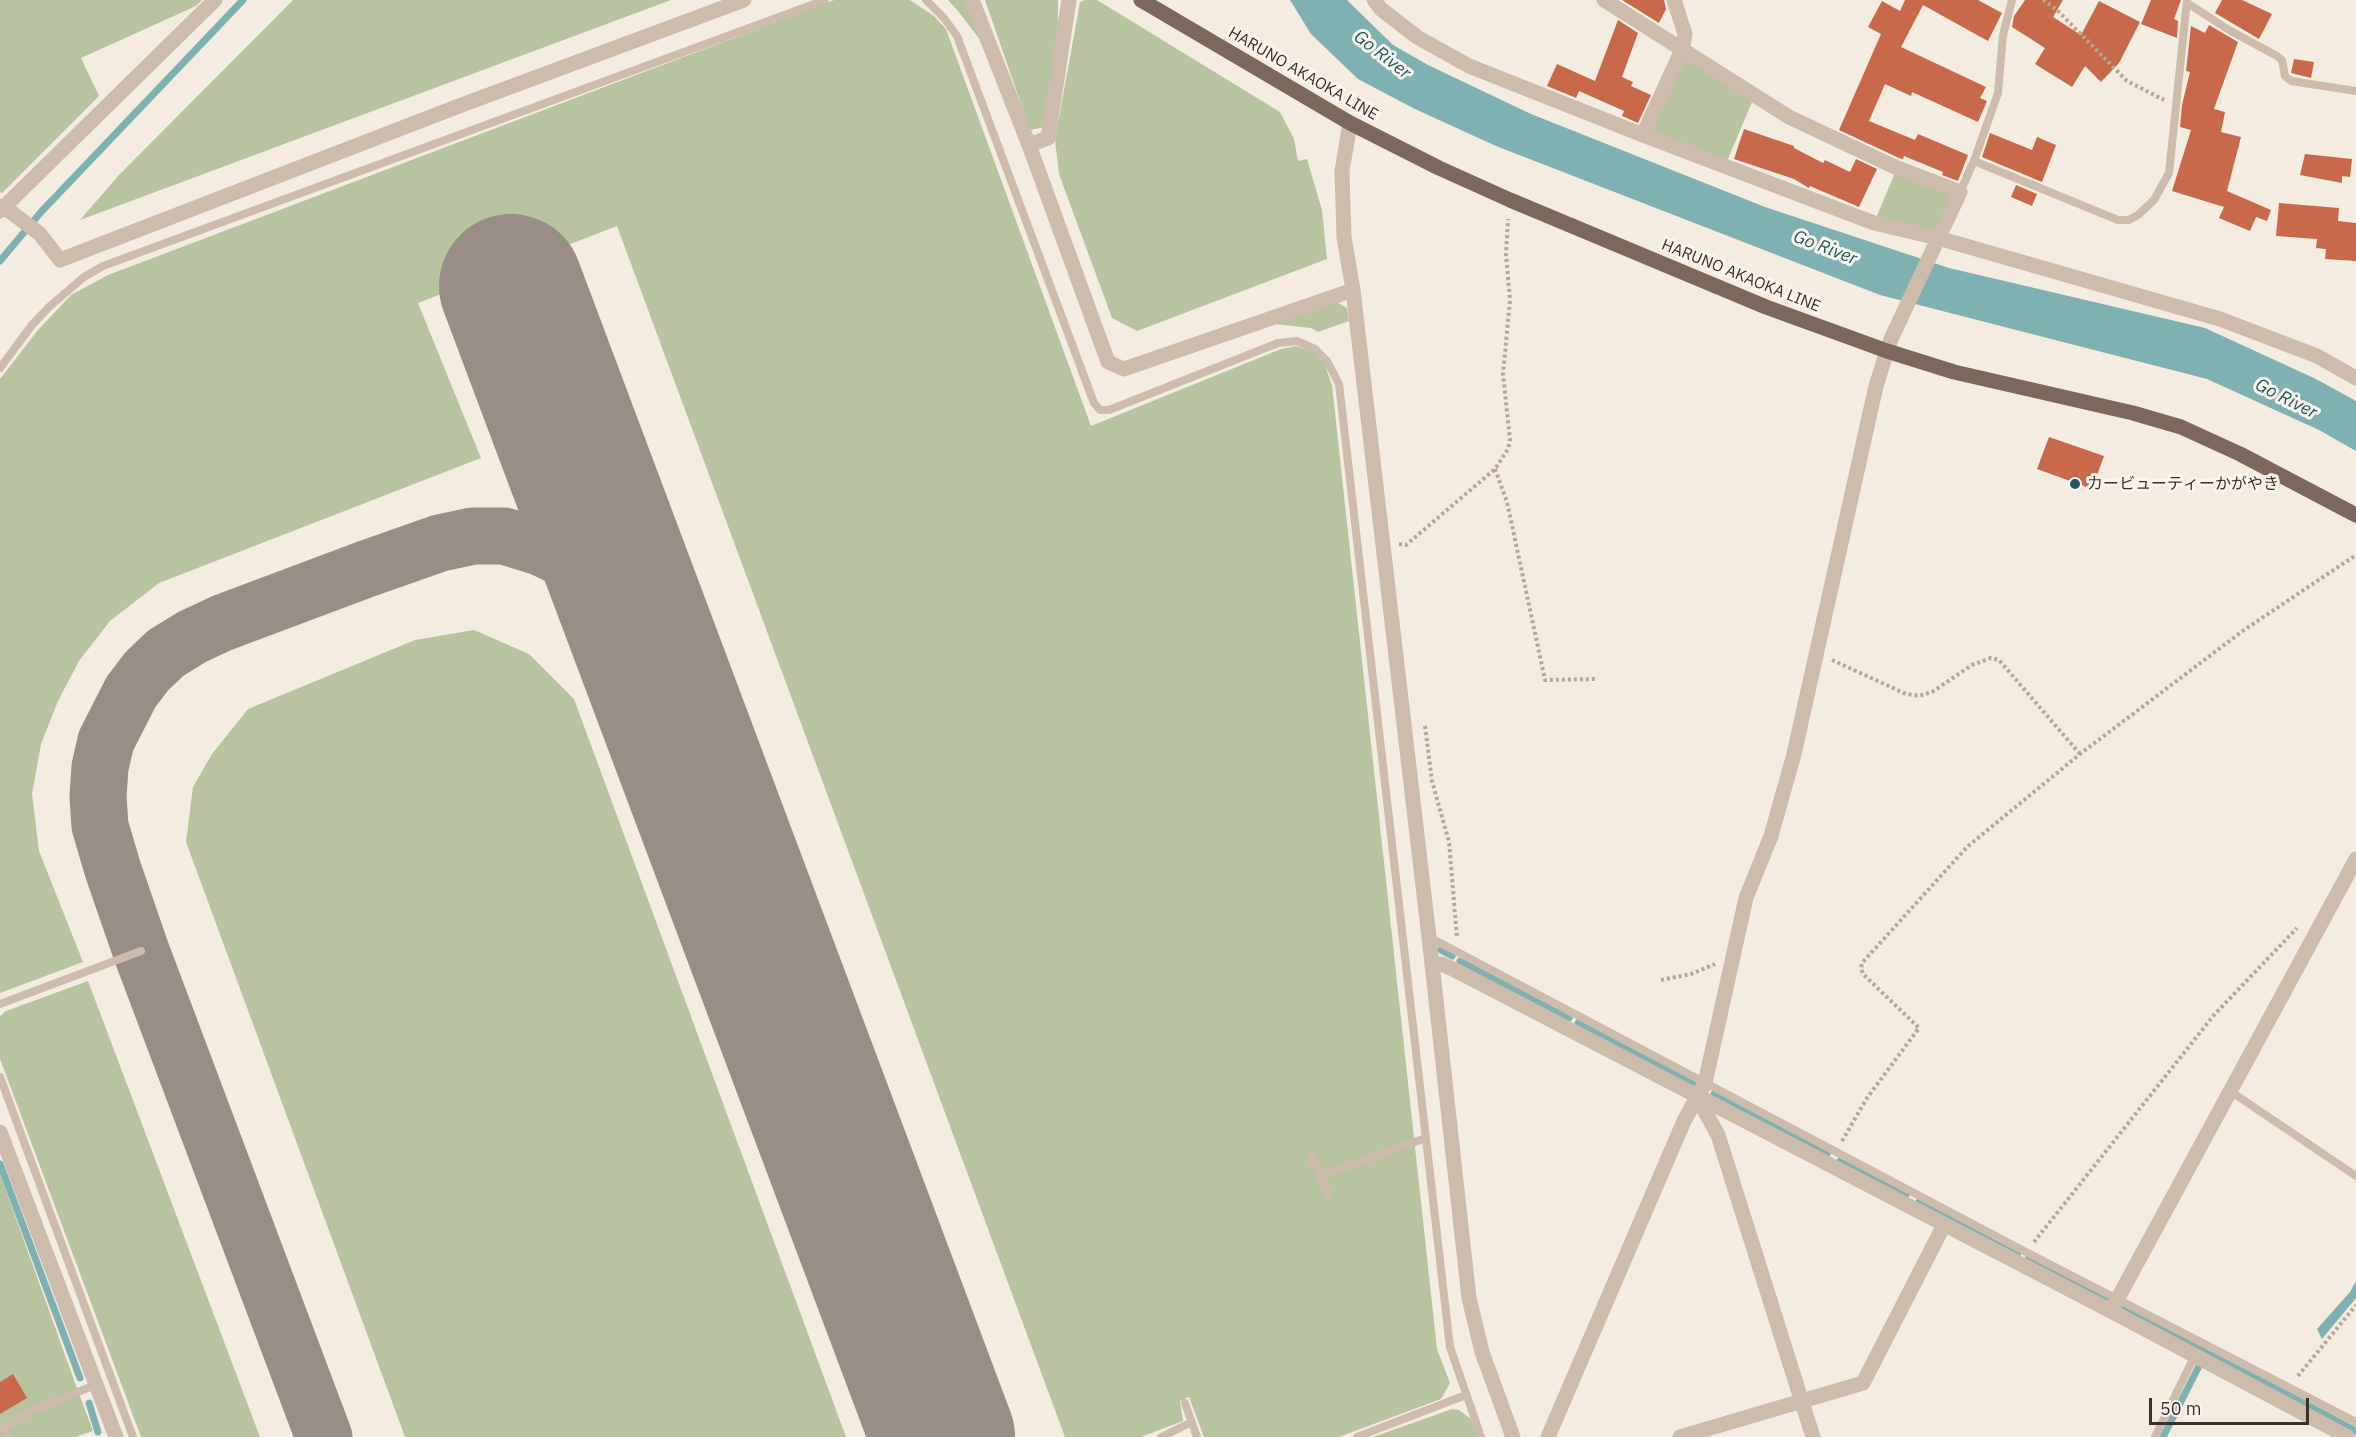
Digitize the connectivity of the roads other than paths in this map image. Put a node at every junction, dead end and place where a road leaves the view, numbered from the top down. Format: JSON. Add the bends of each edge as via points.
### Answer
{"nodes":[{"id":1,"x":215,"y":0,"type":"edge"},
{"id":2,"x":744,"y":0,"type":"edge"},
{"id":3,"x":825,"y":0,"type":"edge"},
{"id":4,"x":926,"y":0,"type":"edge"},
{"id":5,"x":972,"y":0,"type":"edge"},
{"id":6,"x":1069,"y":0,"type":"edge"},
{"id":7,"x":1141,"y":0,"type":"edge"},
{"id":8,"x":1374,"y":0,"type":"edge"},
{"id":9,"x":1604,"y":0,"type":"edge"},
{"id":10,"x":1674,"y":0,"type":"edge"},
{"id":11,"x":2012,"y":0,"type":"edge"},
{"id":12,"x":2187,"y":1,"type":"edge"},
{"id":13,"x":1682,"y":50,"type":"junction"},
{"id":14,"x":2356,"y":91,"type":"edge"},
{"id":15,"x":1350,"y":123,"type":"junction"},
{"id":16,"x":1643,"y":135,"type":"junction"},
{"id":17,"x":1029,"y":146,"type":"junction"},
{"id":18,"x":1974,"y":161,"type":"junction"},
{"id":19,"x":1960,"y":192,"type":"junction"},
{"id":20,"x":6,"y":211,"type":"edge"},
{"id":21,"x":1938,"y":238,"type":"junction"},
{"id":22,"x":1353,"y":290,"type":"junction"},
{"id":23,"x":1887,"y":351,"type":"junction"},
{"id":24,"x":0,"y":368,"type":"edge"},
{"id":25,"x":2356,"y":378,"type":"edge"},
{"id":26,"x":2356,"y":514,"type":"edge"},
{"id":27,"x":2356,"y":859,"type":"edge"},
{"id":28,"x":1429,"y":937,"type":"junction"},
{"id":29,"x":141,"y":951,"type":"dead end"},
{"id":30,"x":1432,"y":965,"type":"junction"},
{"id":31,"x":0,"y":1004,"type":"edge"},
{"id":32,"x":0,"y":1077,"type":"edge"},
{"id":33,"x":1705,"y":1083,"type":"junction"},
{"id":34,"x":2230,"y":1091,"type":"junction"},
{"id":35,"x":1697,"y":1097,"type":"junction"},
{"id":36,"x":0,"y":1132,"type":"edge"},
{"id":37,"x":1426,"y":1138,"type":"junction"},
{"id":38,"x":1311,"y":1155,"type":"dead end"},
{"id":39,"x":1320,"y":1176,"type":"junction"},
{"id":40,"x":2356,"y":1176,"type":"edge"},
{"id":41,"x":1328,"y":1194,"type":"dead end"},
{"id":42,"x":1944,"y":1225,"type":"junction"},
{"id":43,"x":2115,"y":1305,"type":"junction"},
{"id":44,"x":2195,"y":1355,"type":"junction"},
{"id":45,"x":95,"y":1385,"type":"junction"},
{"id":46,"x":1466,"y":1395,"type":"junction"},
{"id":47,"x":1801,"y":1400,"type":"junction"},
{"id":48,"x":1185,"y":1403,"type":"dead end"},
{"id":49,"x":1192,"y":1422,"type":"junction"},
{"id":50,"x":2356,"y":1422,"type":"edge"},
{"id":51,"x":2,"y":1430,"type":"edge"},
{"id":52,"x":113,"y":1436,"type":"edge"},
{"id":53,"x":8,"y":1437,"type":"edge"},
{"id":54,"x":134,"y":1437,"type":"edge"},
{"id":55,"x":1161,"y":1437,"type":"edge"},
{"id":56,"x":1197,"y":1437,"type":"edge"},
{"id":57,"x":1357,"y":1437,"type":"edge"},
{"id":58,"x":1481,"y":1437,"type":"edge"},
{"id":59,"x":1513,"y":1437,"type":"edge"},
{"id":60,"x":1548,"y":1437,"type":"edge"},
{"id":61,"x":1680,"y":1437,"type":"edge"},
{"id":62,"x":1813,"y":1437,"type":"edge"},
{"id":63,"x":2155,"y":1437,"type":"edge"},
{"id":64,"x":2348,"y":1437,"type":"edge"}],
"edges":[{"from":1,"to":20,"type":"street"},
{"from":2,"to":20,"type":"street","via":[[60,260],[40,234]]},
{"from":3,"to":24,"type":"lane","via":[[103,266],[49,307]]},
{"from":4,"to":37,"type":"lane","via":[[957,36],[1094,403],[1100,410],[1109,410],[1278,343],[1297,341],[1315,349],[1328,361],[1339,384]]},
{"from":5,"to":17,"type":"street"},
{"from":6,"to":17,"type":"street","via":[[1048,138]]},
{"from":7,"to":15,"type":"main road","name":"HARUNO AKAOKA LINE"},
{"from":8,"to":16,"type":"street","via":[[1417,37],[1469,66]]},
{"from":9,"to":13,"type":"street"},
{"from":10,"to":13,"type":"street","via":[[1685,34]]},
{"from":11,"to":18,"type":"lane","via":[[2003,35],[1998,93]]},
{"from":12,"to":14,"type":"lane","via":[[2277,56],[2291,81]]},
{"from":12,"to":18,"type":"lane","via":[[2169,172],[2154,200],[2129,220],[2118,220]]},
{"from":13,"to":16,"type":"street"},
{"from":13,"to":19,"type":"street","via":[[1789,117],[1894,167]]},
{"from":15,"to":22,"type":"street","via":[[1342,171],[1344,237]]},
{"from":15,"to":23,"type":"main road","name":"HARUNO AKAOKA LINE","via":[[1510,200],[1766,307]]},
{"from":16,"to":21,"type":"street","via":[[1874,224]]},
{"from":17,"to":22,"type":"street","via":[[1108,362],[1124,369]]},
{"from":18,"to":19,"type":"lane"},
{"from":19,"to":21,"type":"street"},
{"from":21,"to":23,"type":"street"},
{"from":21,"to":25,"type":"street","via":[[2220,319],[2317,356]]},
{"from":22,"to":28,"type":"street"},
{"from":23,"to":26,"type":"main road","name":"HARUNO AKAOKA LINE","via":[[1953,372],[2181,427]]},
{"from":23,"to":33,"type":"street","via":[[1794,754],[1771,836],[1746,898]]},
{"from":27,"to":34,"type":"street"},
{"from":28,"to":30,"type":"street"},
{"from":28,"to":33,"type":"lane"},
{"from":29,"to":31,"type":"lane"},
{"from":30,"to":35,"type":"street","via":[[1454,969]]},
{"from":30,"to":59,"type":"street","via":[[1468,1298],[1482,1352]]},
{"from":32,"to":54,"type":"lane"},
{"from":33,"to":35,"type":"street"},
{"from":33,"to":43,"type":"lane","via":[[2026,1252]]},
{"from":34,"to":40,"type":"lane"},
{"from":34,"to":43,"type":"street"},
{"from":35,"to":42,"type":"street"},
{"from":35,"to":47,"type":"street","via":[[1718,1135]]},
{"from":35,"to":60,"type":"street"},
{"from":36,"to":45,"type":"street"},
{"from":37,"to":39,"type":"lane"},
{"from":37,"to":46,"type":"lane","via":[[1450,1347]]},
{"from":38,"to":39,"type":"lane"},
{"from":39,"to":41,"type":"lane"},
{"from":42,"to":43,"type":"street"},
{"from":42,"to":47,"type":"street","via":[[1863,1383]]},
{"from":43,"to":44,"type":"street"},
{"from":43,"to":50,"type":"lane"},
{"from":44,"to":63,"type":"lane"},
{"from":44,"to":64,"type":"street"},
{"from":45,"to":51,"type":"lane","via":[[31,1411]]},
{"from":45,"to":52,"type":"street"},
{"from":46,"to":57,"type":"lane"},
{"from":46,"to":58,"type":"lane"},
{"from":47,"to":61,"type":"street"},
{"from":47,"to":62,"type":"street"},
{"from":48,"to":49,"type":"lane"},
{"from":49,"to":55,"type":"lane"},
{"from":49,"to":56,"type":"lane"},
{"from":51,"to":53,"type":"lane"}]}
